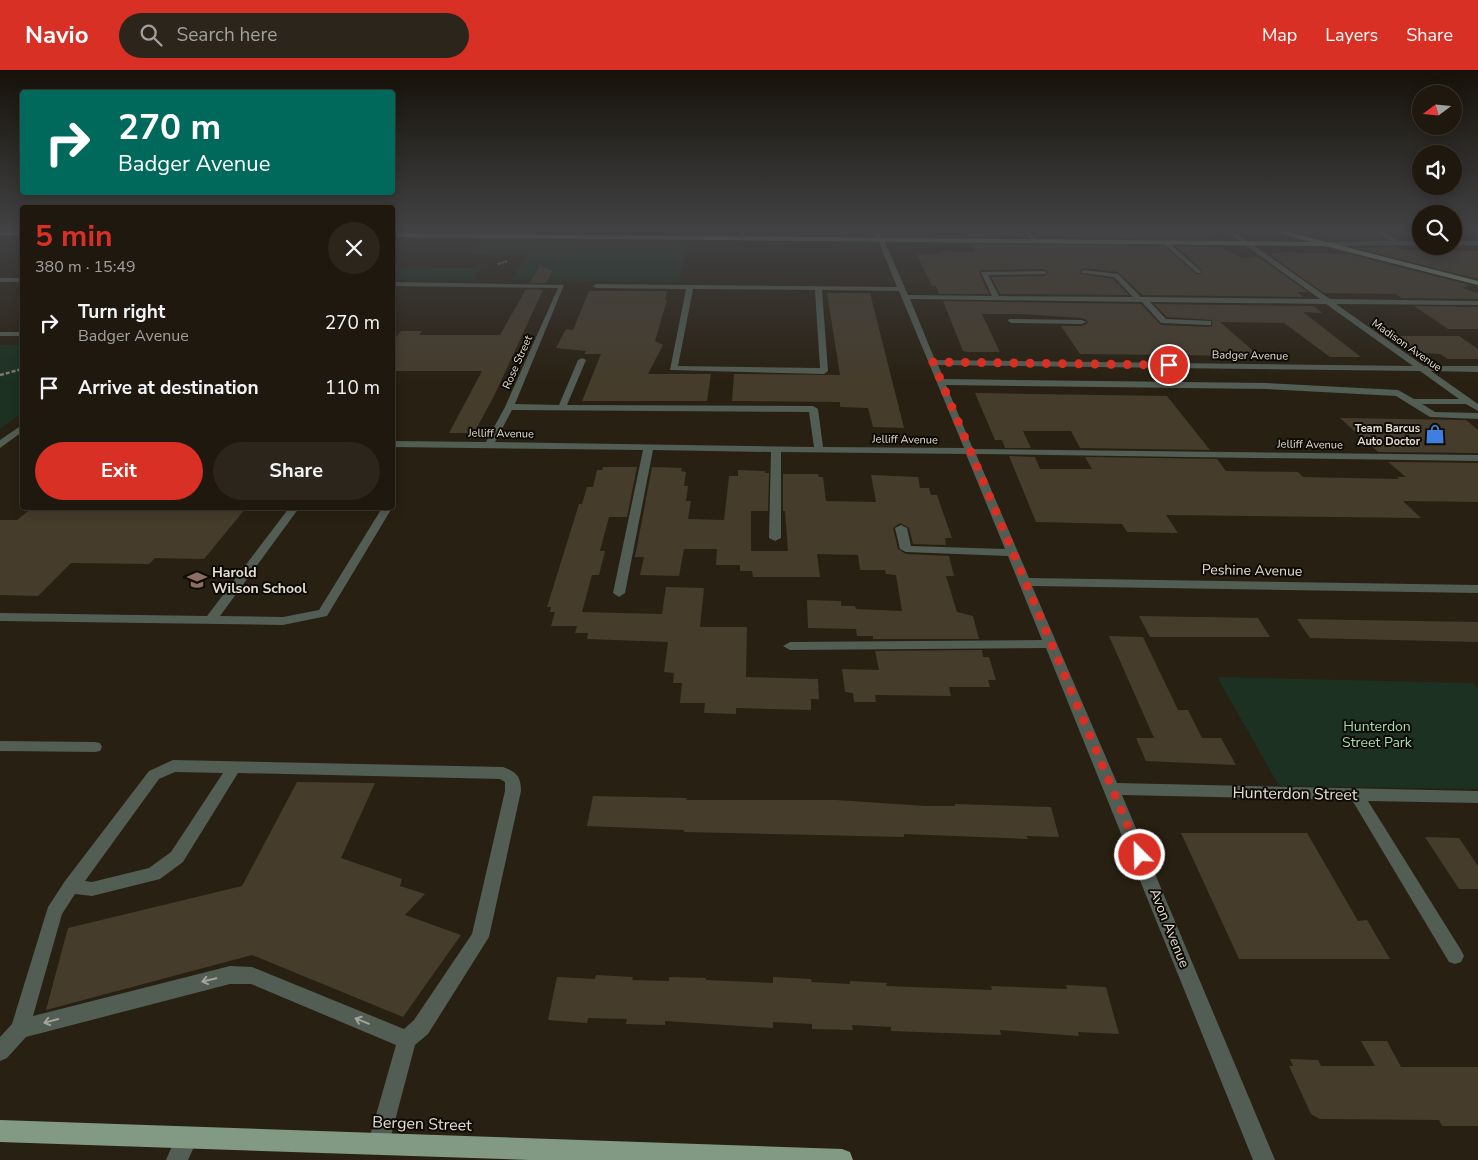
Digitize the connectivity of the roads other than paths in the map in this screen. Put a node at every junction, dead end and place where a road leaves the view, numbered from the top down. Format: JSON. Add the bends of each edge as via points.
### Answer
{"nodes":[{"id":1,"x":0,"y":280,"type":"edge"},
{"id":2,"x":20,"y":280,"type":"edge"},
{"id":3,"x":898,"y":280,"type":"edge"},
{"id":4,"x":986,"y":280,"type":"edge"},
{"id":5,"x":1121,"y":280,"type":"edge"},
{"id":6,"x":1296,"y":280,"type":"edge"},
{"id":7,"x":1466,"y":280,"type":"edge"},
{"id":8,"x":1478,"y":283,"type":"edge"},
{"id":9,"x":395,"y":284,"type":"edge"},
{"id":10,"x":596,"y":286,"type":"dead end"},
{"id":11,"x":690,"y":286,"type":"junction"},
{"id":12,"x":818,"y":288,"type":"junction"},
{"id":13,"x":904,"y":293,"type":"junction"},
{"id":14,"x":997,"y":298,"type":"junction"},
{"id":15,"x":1035,"y":299,"type":"junction"},
{"id":16,"x":1142,"y":300,"type":"junction"},
{"id":17,"x":1326,"y":302,"type":"junction"},
{"id":18,"x":1478,"y":303,"type":"edge"},
{"id":19,"x":1040,"y":306,"type":"dead end"},
{"id":20,"x":1045,"y":314,"type":"dead end"},
{"id":21,"x":1012,"y":321,"type":"dead end"},
{"id":22,"x":1050,"y":321,"type":"junction"},
{"id":23,"x":1082,"y":322,"type":"dead end"},
{"id":24,"x":1208,"y":323,"type":"dead end"},
{"id":25,"x":0,"y":334,"type":"edge"},
{"id":26,"x":20,"y":334,"type":"edge"},
{"id":27,"x":582,"y":360,"type":"dead end"},
{"id":28,"x":933,"y":362,"type":"junction"},
{"id":29,"x":1053,"y":364,"type":"junction"},
{"id":30,"x":1420,"y":368,"type":"junction"},
{"id":31,"x":1478,"y":369,"type":"edge"},
{"id":32,"x":941,"y":382,"type":"junction"},
{"id":33,"x":1066,"y":383,"type":"junction"},
{"id":34,"x":1413,"y":402,"type":"junction"},
{"id":35,"x":1469,"y":402,"type":"junction"},
{"id":36,"x":509,"y":407,"type":"junction"},
{"id":37,"x":562,"y":407,"type":"junction"},
{"id":38,"x":1478,"y":408,"type":"edge"},
{"id":39,"x":1478,"y":416,"type":"edge"},
{"id":40,"x":20,"y":430,"type":"edge"},
{"id":41,"x":9,"y":438,"type":"junction"},
{"id":42,"x":20,"y":438,"type":"edge"},
{"id":43,"x":395,"y":444,"type":"edge"},
{"id":44,"x":0,"y":445,"type":"edge"},
{"id":45,"x":489,"y":445,"type":"junction"},
{"id":46,"x":648,"y":449,"type":"junction"},
{"id":47,"x":776,"y":450,"type":"junction"},
{"id":48,"x":819,"y":450,"type":"junction"},
{"id":49,"x":970,"y":452,"type":"junction"},
{"id":50,"x":1478,"y":458,"type":"edge"},
{"id":51,"x":293,"y":510,"type":"edge"},
{"id":52,"x":386,"y":510,"type":"edge"},
{"id":53,"x":901,"y":528,"type":"dead end"},
{"id":54,"x":775,"y":538,"type":"dead end"},
{"id":55,"x":1013,"y":553,"type":"junction"},
{"id":56,"x":1025,"y":582,"type":"junction"},
{"id":57,"x":1478,"y":589,"type":"edge"},
{"id":58,"x":619,"y":593,"type":"dead end"},
{"id":59,"x":0,"y":617,"type":"edge"},
{"id":60,"x":210,"y":621,"type":"junction"},
{"id":61,"x":1051,"y":644,"type":"junction"},
{"id":62,"x":790,"y":646,"type":"dead end"},
{"id":63,"x":0,"y":746,"type":"edge"},
{"id":64,"x":95,"y":748,"type":"dead end"},
{"id":65,"x":234,"y":766,"type":"junction"},
{"id":66,"x":1112,"y":789,"type":"junction"},
{"id":67,"x":1356,"y":794,"type":"junction"},
{"id":68,"x":1478,"y":797,"type":"edge"},
{"id":69,"x":71,"y":886,"type":"junction"},
{"id":70,"x":1455,"y":956,"type":"dead end"},
{"id":71,"x":20,"y":1029,"type":"junction"},
{"id":72,"x":407,"y":1040,"type":"junction"},
{"id":73,"x":0,"y":1051,"type":"edge"},
{"id":74,"x":0,"y":1131,"type":"edge"},
{"id":75,"x":188,"y":1138,"type":"junction"},
{"id":76,"x":379,"y":1143,"type":"junction"},
{"id":77,"x":177,"y":1160,"type":"edge"},
{"id":78,"x":842,"y":1160,"type":"edge"},
{"id":79,"x":1264,"y":1160,"type":"edge"}],
"edges":[{"from":1,"to":2,"type":"street"},
{"from":3,"to":13,"type":"street","name":"Avon Avenue"},
{"from":4,"to":14,"type":"street"},
{"from":5,"to":16,"type":"street"},
{"from":6,"to":17,"type":"street","name":"Madison Avenue"},
{"from":7,"to":8,"type":"main road"},
{"from":9,"to":36,"type":"street","name":"Rose Street","via":[[562,286]]},
{"from":10,"to":11,"type":"street"},
{"from":11,"to":12,"type":"street"},
{"from":11,"to":12,"type":"street","via":[[673,368],[824,371]]},
{"from":12,"to":13,"type":"street"},
{"from":13,"to":14,"type":"street"},
{"from":13,"to":28,"type":"street","name":"Avon Avenue"},
{"from":14,"to":15,"type":"street"},
{"from":15,"to":16,"type":"street"},
{"from":15,"to":19,"type":"street"},
{"from":16,"to":17,"type":"street"},
{"from":16,"to":24,"type":"street","via":[[1164,320]]},
{"from":17,"to":18,"type":"street"},
{"from":17,"to":30,"type":"street","name":"Madison Avenue"},
{"from":20,"to":22,"type":"street"},
{"from":21,"to":22,"type":"street"},
{"from":22,"to":23,"type":"street"},
{"from":25,"to":26,"type":"street"},
{"from":27,"to":37,"type":"street"},
{"from":28,"to":29,"type":"street","name":"Badger Avenue"},
{"from":28,"to":32,"type":"street","name":"Avon Avenue"},
{"from":29,"to":30,"type":"street","name":"Badger Avenue"},
{"from":29,"to":33,"type":"street"},
{"from":30,"to":31,"type":"street","name":"Badger Avenue"},
{"from":30,"to":35,"type":"street","name":"Madison Avenue"},
{"from":32,"to":33,"type":"street"},
{"from":32,"to":49,"type":"street","name":"Avon Avenue"},
{"from":33,"to":34,"type":"street","via":[[1266,386],[1398,393]]},
{"from":34,"to":35,"type":"street"},
{"from":34,"to":39,"type":"street","via":[[1433,414]]},
{"from":35,"to":38,"type":"street","name":"Madison Avenue"},
{"from":36,"to":37,"type":"street"},
{"from":36,"to":45,"type":"street","name":"Rose Street"},
{"from":37,"to":48,"type":"street","via":[[813,409]]},
{"from":40,"to":41,"type":"street"},
{"from":41,"to":42,"type":"street"},
{"from":41,"to":44,"type":"street"},
{"from":43,"to":45,"type":"street","name":"Jelliff Avenue"},
{"from":45,"to":46,"type":"street","name":"Jelliff Avenue"},
{"from":46,"to":47,"type":"street","name":"Jelliff Avenue"},
{"from":46,"to":58,"type":"street"},
{"from":47,"to":48,"type":"street","name":"Jelliff Avenue"},
{"from":47,"to":54,"type":"street"},
{"from":48,"to":49,"type":"street","name":"Jelliff Avenue"},
{"from":49,"to":50,"type":"street","name":"Jelliff Avenue"},
{"from":49,"to":55,"type":"street","name":"Avon Avenue"},
{"from":51,"to":60,"type":"street"},
{"from":52,"to":60,"type":"street","via":[[323,613],[283,621]]},
{"from":53,"to":55,"type":"street","via":[[906,549]]},
{"from":55,"to":56,"type":"street","name":"Avon Avenue"},
{"from":56,"to":57,"type":"street","name":"Peshine Avenue"},
{"from":56,"to":61,"type":"street","name":"Avon Avenue"},
{"from":59,"to":60,"type":"street"},
{"from":61,"to":62,"type":"street"},
{"from":61,"to":66,"type":"street","name":"Avon Avenue"},
{"from":63,"to":64,"type":"street"},
{"from":65,"to":69,"type":"street","via":[[174,766],[154,775]]},
{"from":65,"to":69,"type":"street","via":[[176,857],[154,874],[92,889]]},
{"from":65,"to":72,"type":"street","via":[[503,773],[512,779],[513,791],[480,937],[420,1027]]},
{"from":66,"to":67,"type":"street","name":"Hunterdon Street"},
{"from":66,"to":79,"type":"street","name":"Avon Avenue"},
{"from":67,"to":68,"type":"street","name":"Hunterdon Street"},
{"from":67,"to":70,"type":"street"},
{"from":69,"to":71,"type":"street","via":[[54,912]]},
{"from":72,"to":71,"type":"street","one_way":true,"via":[[252,976],[198,983]]},
{"from":71,"to":73,"type":"street"},
{"from":72,"to":76,"type":"street"},
{"from":74,"to":75,"type":"main road","name":"Bergen Street"},
{"from":75,"to":76,"type":"main road","name":"Bergen Street"},
{"from":75,"to":77,"type":"street"},
{"from":76,"to":78,"type":"main road","name":"Bergen Street"}]}
